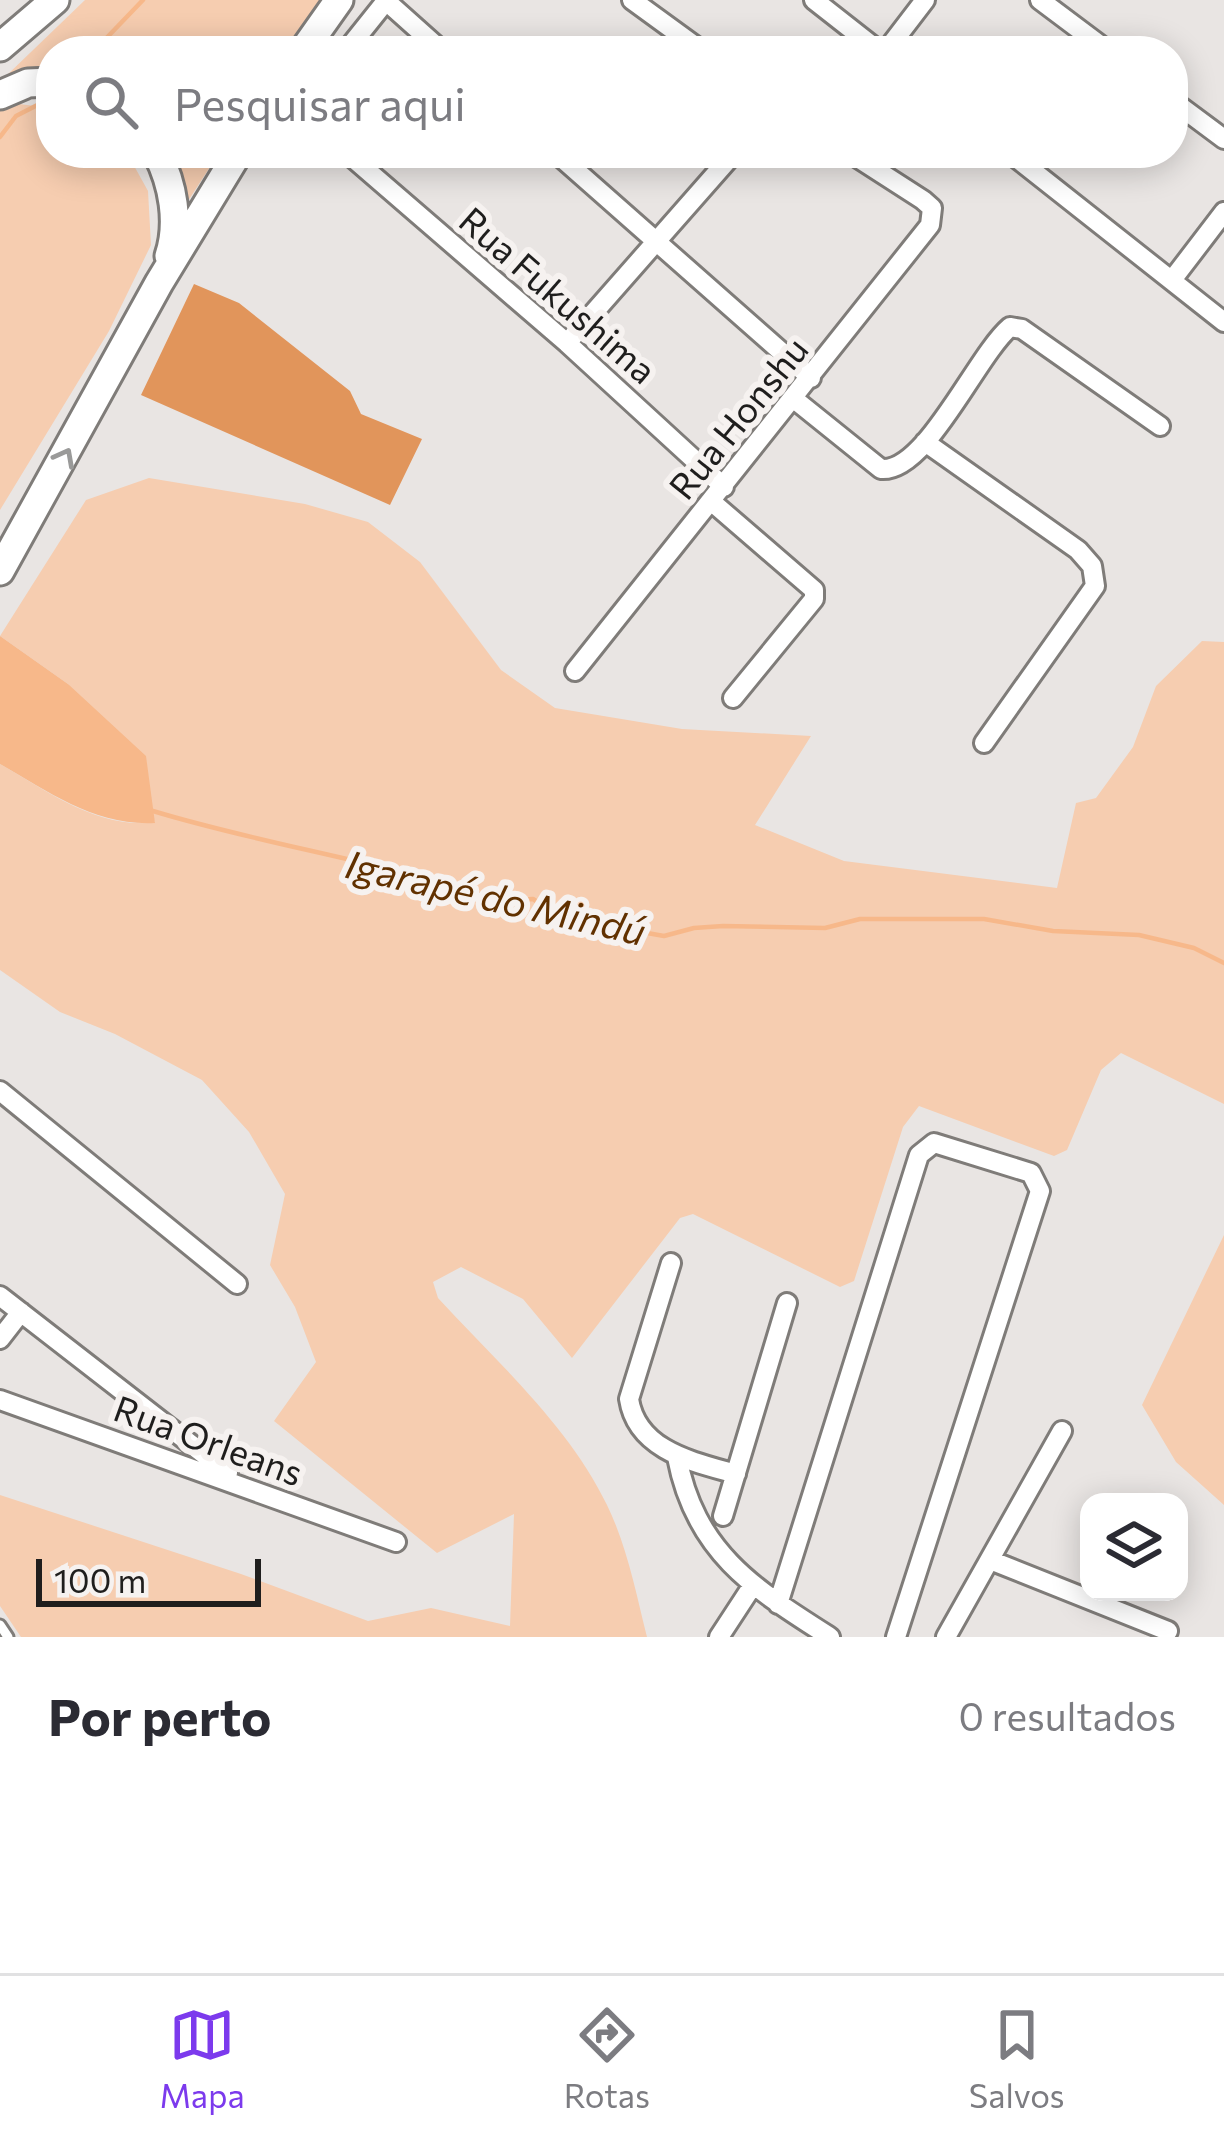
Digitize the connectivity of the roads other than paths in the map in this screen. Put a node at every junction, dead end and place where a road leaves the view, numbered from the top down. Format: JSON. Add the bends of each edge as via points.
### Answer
{"nodes":[{"id":1,"x":55,"y":0,"type":"edge"},
{"id":2,"x":339,"y":0,"type":"edge"},
{"id":3,"x":386,"y":0,"type":"edge"},
{"id":4,"x":632,"y":0,"type":"edge"},
{"id":5,"x":814,"y":0,"type":"edge"},
{"id":6,"x":925,"y":0,"type":"edge"},
{"id":7,"x":1040,"y":0,"type":"edge"},
{"id":8,"x":314,"y":36,"type":"edge"},
{"id":9,"x":358,"y":36,"type":"edge"},
{"id":10,"x":426,"y":36,"type":"edge"},
{"id":11,"x":681,"y":36,"type":"edge"},
{"id":12,"x":862,"y":36,"type":"edge"},
{"id":13,"x":895,"y":36,"type":"edge"},
{"id":14,"x":1088,"y":36,"type":"edge"},
{"id":15,"x":0,"y":47,"type":"edge"},
{"id":16,"x":36,"y":83,"type":"edge"},
{"id":17,"x":0,"y":95,"type":"edge"},
{"id":18,"x":1188,"y":111,"type":"edge"},
{"id":19,"x":1224,"y":139,"type":"edge"},
{"id":20,"x":164,"y":168,"type":"edge"},
{"id":21,"x":229,"y":168,"type":"edge"},
{"id":22,"x":364,"y":168,"type":"edge"},
{"id":23,"x":573,"y":168,"type":"edge"},
{"id":24,"x":721,"y":168,"type":"edge"},
{"id":25,"x":873,"y":168,"type":"edge"},
{"id":26,"x":1029,"y":168,"type":"edge"},
{"id":27,"x":1224,"y":212,"type":"edge"},
{"id":28,"x":654,"y":242,"type":"junction"},
{"id":29,"x":1172,"y":280,"type":"junction"},
{"id":30,"x":159,"y":283,"type":"junction"},
{"id":31,"x":1224,"y":322,"type":"edge"},
{"id":32,"x":567,"y":343,"type":"junction"},
{"id":33,"x":811,"y":378,"type":"junction"},
{"id":34,"x":794,"y":399,"type":"junction"},
{"id":35,"x":1160,"y":426,"type":"dead end"},
{"id":36,"x":925,"y":442,"type":"junction"},
{"id":37,"x":718,"y":495,"type":"junction"},
{"id":38,"x":4,"y":565,"type":"edge"},
{"id":39,"x":575,"y":670,"type":"dead end"},
{"id":40,"x":733,"y":698,"type":"dead end"},
{"id":41,"x":984,"y":743,"type":"dead end"},
{"id":42,"x":0,"y":1091,"type":"edge"},
{"id":43,"x":671,"y":1263,"type":"dead end"},
{"id":44,"x":237,"y":1284,"type":"dead end"},
{"id":45,"x":0,"y":1295,"type":"edge"},
{"id":46,"x":787,"y":1303,"type":"dead end"},
{"id":47,"x":21,"y":1312,"type":"junction"},
{"id":48,"x":0,"y":1339,"type":"edge"},
{"id":49,"x":0,"y":1400,"type":"edge"},
{"id":50,"x":1061,"y":1431,"type":"dead end"},
{"id":51,"x":676,"y":1456,"type":"junction"},
{"id":52,"x":736,"y":1474,"type":"junction"},
{"id":53,"x":243,"y":1484,"type":"junction"},
{"id":54,"x":723,"y":1516,"type":"dead end"},
{"id":55,"x":395,"y":1542,"type":"dead end"},
{"id":56,"x":990,"y":1560,"type":"junction"},
{"id":57,"x":753,"y":1585,"type":"junction"},
{"id":58,"x":778,"y":1604,"type":"junction"},
{"id":59,"x":0,"y":1625,"type":"edge"},
{"id":60,"x":1168,"y":1631,"type":"dead end"},
{"id":61,"x":8,"y":1637,"type":"edge"},
{"id":62,"x":718,"y":1637,"type":"edge"},
{"id":63,"x":830,"y":1637,"type":"edge"},
{"id":64,"x":896,"y":1637,"type":"edge"},
{"id":65,"x":946,"y":1637,"type":"edge"}],
"edges":[{"from":1,"to":15,"type":"main road"},
{"from":2,"to":8,"type":"main road"},
{"from":3,"to":9,"type":"street"},
{"from":3,"to":10,"type":"street"},
{"from":4,"to":11,"type":"street"},
{"from":5,"to":12,"type":"street"},
{"from":6,"to":13,"type":"street"},
{"from":7,"to":14,"type":"street"},
{"from":16,"to":17,"type":"main road"},
{"from":18,"to":19,"type":"street"},
{"from":20,"to":30,"type":"main road","via":[[175,208]]},
{"from":21,"to":30,"type":"main road"},
{"from":22,"to":32,"type":"street","name":"Rua Fukushima"},
{"from":23,"to":28,"type":"street"},
{"from":24,"to":28,"type":"street"},
{"from":25,"to":33,"type":"street","name":"Rua Honshu","via":[[932,208],[930,225]]},
{"from":26,"to":29,"type":"street"},
{"from":27,"to":29,"type":"street"},
{"from":28,"to":32,"type":"street"},
{"from":28,"to":33,"type":"street"},
{"from":29,"to":31,"type":"street"},
{"from":38,"to":30,"type":"main road","one_way":true},
{"from":32,"to":37,"type":"street","name":"Rua Fukushima"},
{"from":33,"to":34,"type":"street","name":"Rua Honshu"},
{"from":34,"to":36,"type":"street","via":[[880,469],[894,468]]},
{"from":34,"to":37,"type":"street","name":"Rua Honshu"},
{"from":35,"to":36,"type":"street","via":[[1010,327]]},
{"from":36,"to":41,"type":"street","via":[[1078,550],[1095,586]]},
{"from":37,"to":39,"type":"street","name":"Rua Honshu"},
{"from":37,"to":40,"type":"street","name":"Rua Fukushima","via":[[814,590]]},
{"from":42,"to":44,"type":"street"},
{"from":43,"to":51,"type":"street","via":[[629,1399],[649,1436]]},
{"from":45,"to":47,"type":"street"},
{"from":46,"to":52,"type":"street"},
{"from":47,"to":48,"type":"street"},
{"from":47,"to":53,"type":"street"},
{"from":49,"to":53,"type":"street","name":"Rua Orleans"},
{"from":50,"to":56,"type":"street"},
{"from":51,"to":52,"type":"street"},
{"from":51,"to":57,"type":"street","via":[[693,1516]]},
{"from":52,"to":54,"type":"street"},
{"from":53,"to":55,"type":"street","name":"Rua Orleans"},
{"from":56,"to":60,"type":"street"},
{"from":56,"to":65,"type":"street"},
{"from":57,"to":58,"type":"street"},
{"from":57,"to":62,"type":"street"},
{"from":58,"to":63,"type":"street"},
{"from":58,"to":64,"type":"street","via":[[919,1155],[934,1143],[1031,1173],[1040,1191]]},
{"from":59,"to":61,"type":"lane"}]}
